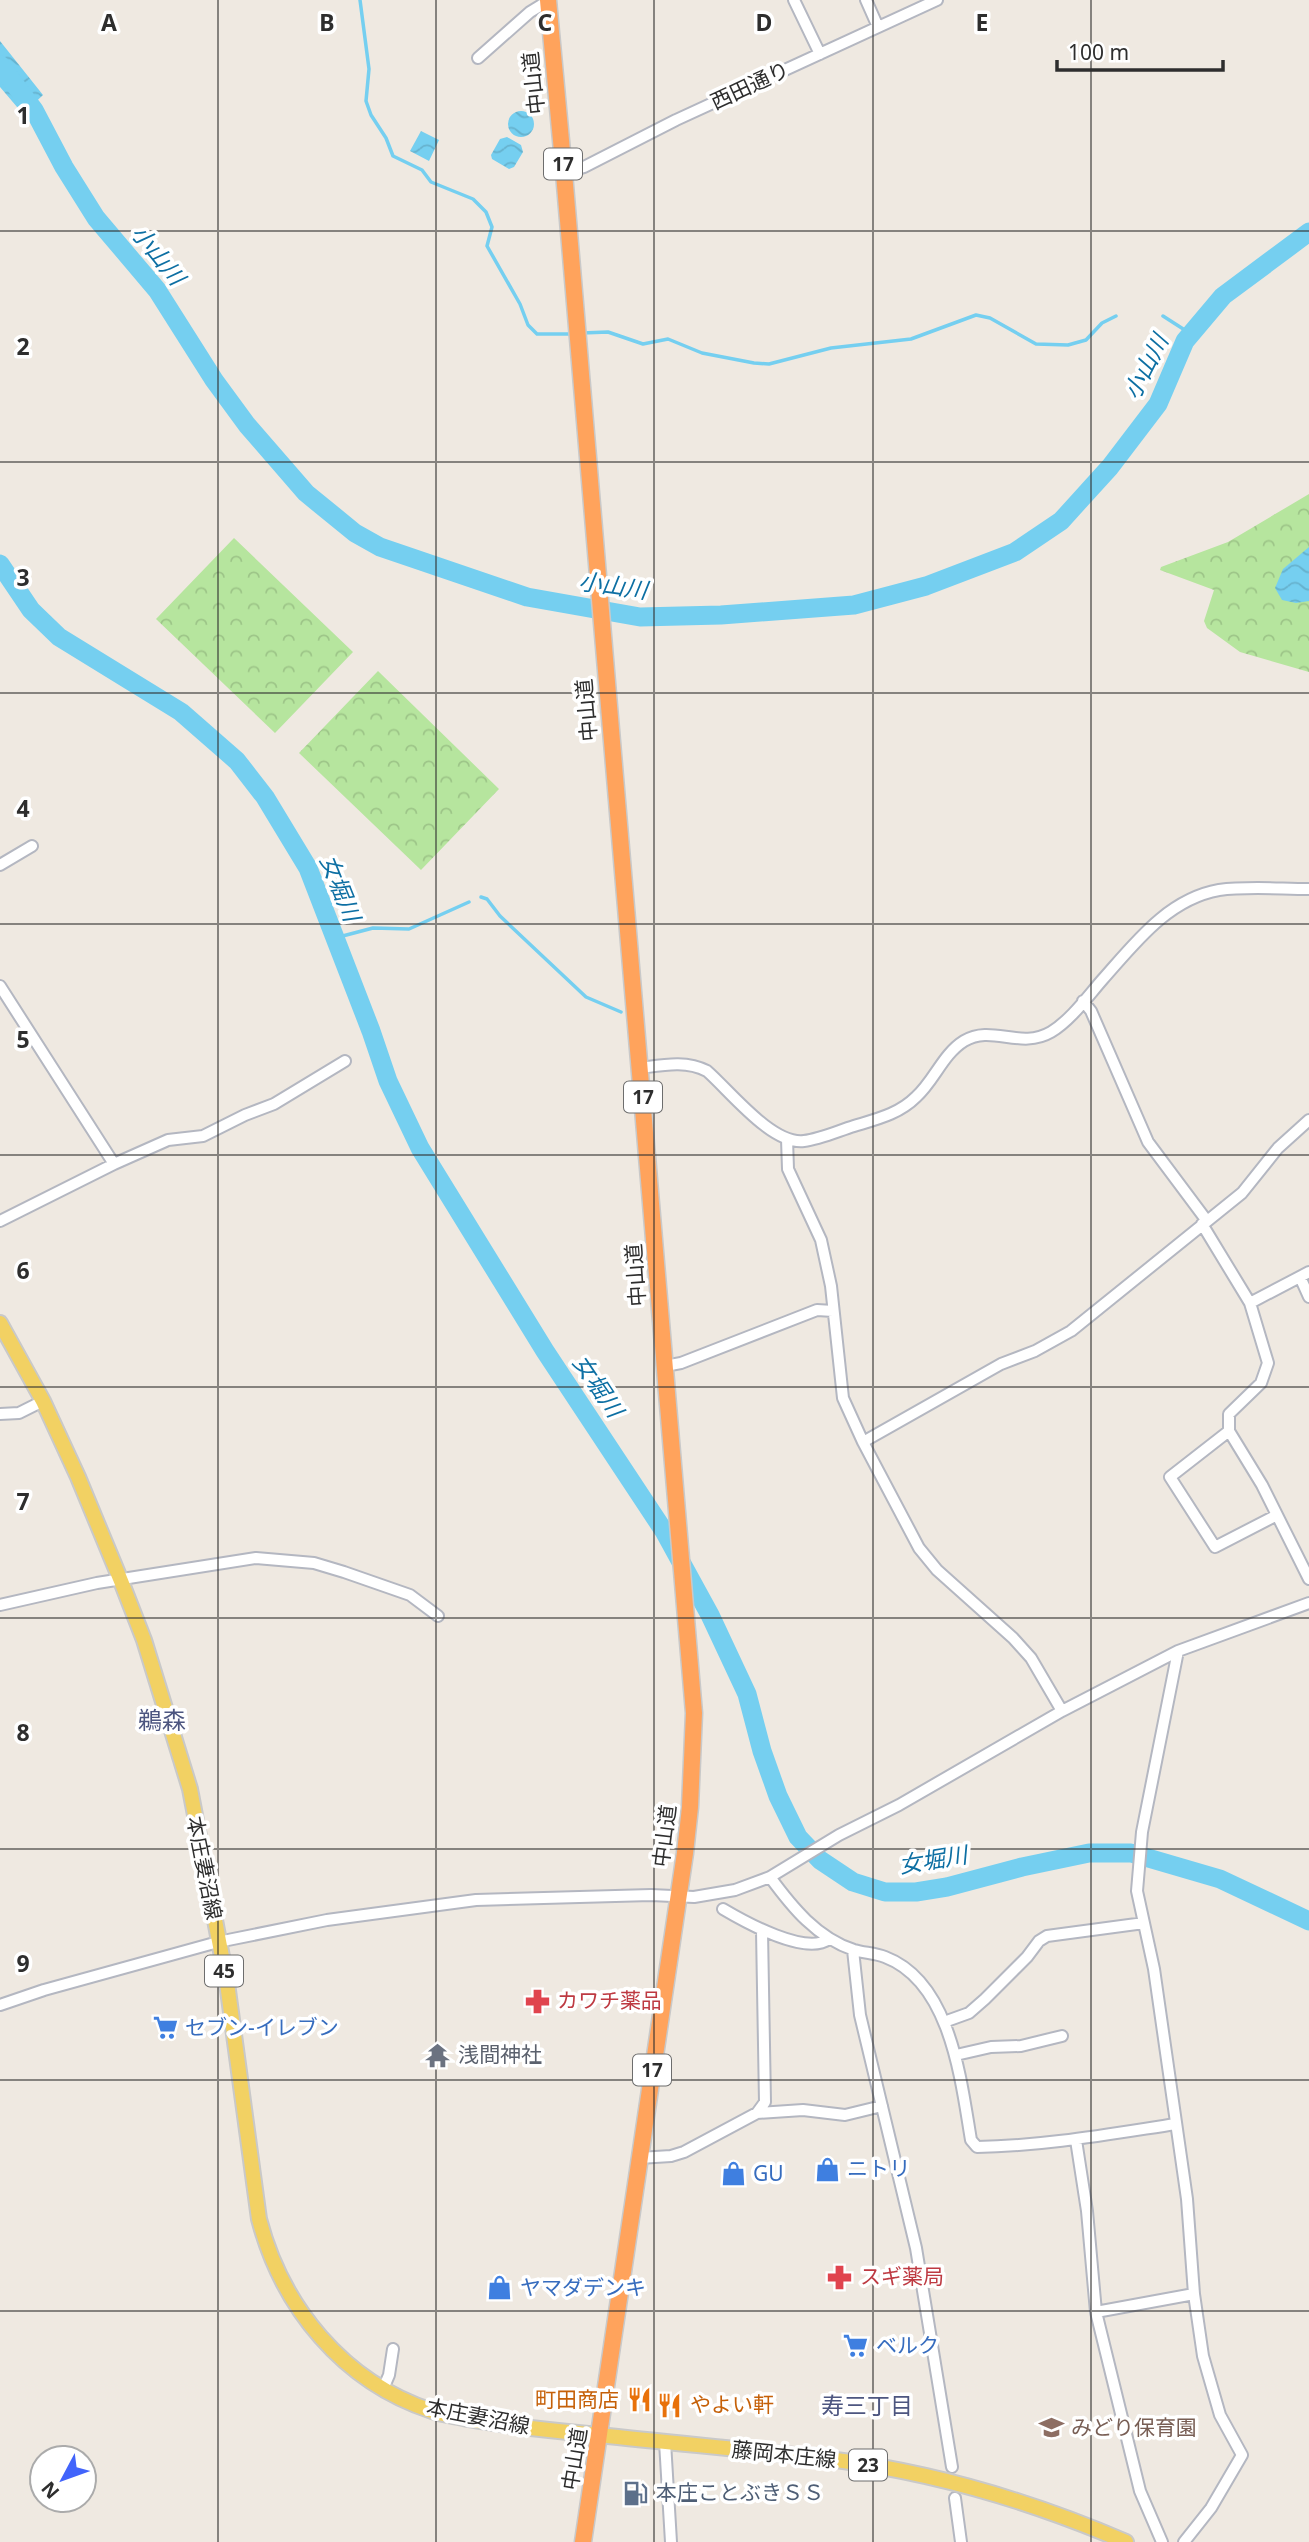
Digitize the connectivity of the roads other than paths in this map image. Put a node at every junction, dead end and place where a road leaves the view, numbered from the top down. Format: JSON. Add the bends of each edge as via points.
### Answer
{"nodes":[{"id":1,"x":548,"y":0,"type":"edge"},
{"id":2,"x":794,"y":0,"type":"edge"},
{"id":3,"x":866,"y":0,"type":"edge"},
{"id":4,"x":937,"y":0,"type":"edge"},
{"id":5,"x":878,"y":27,"type":"junction"},
{"id":6,"x":820,"y":54,"type":"junction"},
{"id":7,"x":478,"y":58,"type":"dead end"},
{"id":8,"x":564,"y":173,"type":"junction"},
{"id":9,"x":32,"y":846,"type":"dead end"},
{"id":10,"x":0,"y":865,"type":"edge"},
{"id":11,"x":1309,"y":889,"type":"edge"},
{"id":12,"x":0,"y":986,"type":"edge"},
{"id":13,"x":1083,"y":1001,"type":"junction"},
{"id":14,"x":345,"y":1061,"type":"dead end"},
{"id":15,"x":640,"y":1068,"type":"junction"},
{"id":16,"x":1309,"y":1120,"type":"edge"},
{"id":17,"x":787,"y":1139,"type":"junction"},
{"id":18,"x":114,"y":1164,"type":"junction"},
{"id":19,"x":0,"y":1221,"type":"edge"},
{"id":20,"x":1204,"y":1222,"type":"junction"},
{"id":21,"x":1305,"y":1275,"type":"edge"},
{"id":22,"x":1309,"y":1297,"type":"edge"},
{"id":23,"x":1250,"y":1303,"type":"junction"},
{"id":24,"x":833,"y":1311,"type":"junction"},
{"id":25,"x":0,"y":1323,"type":"edge"},
{"id":26,"x":665,"y":1366,"type":"junction"},
{"id":27,"x":43,"y":1401,"type":"junction"},
{"id":28,"x":0,"y":1414,"type":"edge"},
{"id":29,"x":1228,"y":1431,"type":"junction"},
{"id":30,"x":863,"y":1441,"type":"junction"},
{"id":31,"x":1277,"y":1515,"type":"junction"},
{"id":32,"x":1309,"y":1579,"type":"edge"},
{"id":33,"x":121,"y":1581,"type":"junction"},
{"id":34,"x":1309,"y":1603,"type":"edge"},
{"id":35,"x":0,"y":1605,"type":"edge"},
{"id":36,"x":438,"y":1616,"type":"dead end"},
{"id":37,"x":1178,"y":1651,"type":"junction"},
{"id":38,"x":1062,"y":1711,"type":"junction"},
{"id":39,"x":770,"y":1877,"type":"junction"},
{"id":40,"x":678,"y":1896,"type":"junction"},
{"id":41,"x":723,"y":1909,"type":"dead end"},
{"id":42,"x":1144,"y":1923,"type":"junction"},
{"id":43,"x":762,"y":1931,"type":"junction"},
{"id":44,"x":829,"y":1939,"type":"junction"},
{"id":45,"x":218,"y":1942,"type":"junction"},
{"id":46,"x":853,"y":1950,"type":"junction"},
{"id":47,"x":0,"y":2005,"type":"edge"},
{"id":48,"x":944,"y":2022,"type":"junction"},
{"id":49,"x":1062,"y":2035,"type":"dead end"},
{"id":50,"x":956,"y":2055,"type":"junction"},
{"id":51,"x":882,"y":2106,"type":"junction"},
{"id":52,"x":757,"y":2113,"type":"junction"},
{"id":53,"x":1176,"y":2124,"type":"junction"},
{"id":54,"x":1076,"y":2140,"type":"junction"},
{"id":55,"x":639,"y":2158,"type":"junction"},
{"id":56,"x":1194,"y":2294,"type":"junction"},
{"id":57,"x":1096,"y":2312,"type":"junction"},
{"id":58,"x":393,"y":2349,"type":"dead end"},
{"id":59,"x":383,"y":2389,"type":"junction"},
{"id":60,"x":599,"y":2435,"type":"junction"},
{"id":61,"x":665,"y":2442,"type":"junction"},
{"id":62,"x":952,"y":2467,"type":"dead end"},
{"id":63,"x":955,"y":2498,"type":"dead end"},
{"id":64,"x":583,"y":2542,"type":"edge"},
{"id":65,"x":671,"y":2542,"type":"edge"},
{"id":66,"x":961,"y":2542,"type":"edge"},
{"id":67,"x":1126,"y":2542,"type":"edge"},
{"id":68,"x":1164,"y":2542,"type":"edge"},
{"id":69,"x":1184,"y":2542,"type":"edge"}],
"edges":[{"from":1,"to":7,"type":"street"},
{"from":1,"to":8,"type":"highway","name":"中山道","number":"17"},
{"from":2,"to":6,"type":"street"},
{"from":3,"to":5,"type":"street"},
{"from":4,"to":5,"type":"street","name":"西田通り"},
{"from":5,"to":6,"type":"street","name":"西田通り"},
{"from":6,"to":8,"type":"street","name":"西田通り"},
{"from":8,"to":15,"type":"highway","name":"中山道","number":"17"},
{"from":9,"to":10,"type":"street"},
{"from":11,"to":13,"type":"street","via":[[1220,890],[1181,904],[1139,939]]},
{"from":12,"to":18,"type":"street"},
{"from":13,"to":17,"type":"street","via":[[1056,1029],[1038,1038],[983,1034],[962,1042],[923,1091],[893,1113],[804,1141]]},
{"from":13,"to":20,"type":"street","via":[[1148,1142]]},
{"from":14,"to":18,"type":"street","via":[[274,1104],[203,1136],[168,1140]]},
{"from":15,"to":17,"type":"street","via":[[696,1065]]},
{"from":15,"to":26,"type":"highway","name":"中山道","number":"17"},
{"from":16,"to":20,"type":"street","via":[[1278,1148],[1242,1193]]},
{"from":17,"to":24,"type":"street","via":[[788,1169],[821,1240]]},
{"from":18,"to":19,"type":"street"},
{"from":20,"to":23,"type":"street"},
{"from":20,"to":30,"type":"street","via":[[1071,1331],[1001,1364]]},
{"from":21,"to":22,"type":"street"},
{"from":21,"to":23,"type":"street"},
{"from":23,"to":29,"type":"street","via":[[1268,1363],[1261,1383],[1228,1414]]},
{"from":24,"to":26,"type":"street","via":[[817,1310]]},
{"from":24,"to":30,"type":"street","via":[[843,1398]]},
{"from":25,"to":27,"type":"main road","name":"本庄妻沼線","number":"45"},
{"from":26,"to":40,"type":"highway","name":"中山道","number":"17","via":[[694,1703],[690,1807]]},
{"from":27,"to":28,"type":"street","via":[[19,1413]]},
{"from":27,"to":33,"type":"main road","name":"本庄妻沼線","number":"45"},
{"from":29,"to":31,"type":"street"},
{"from":29,"to":31,"type":"street","via":[[1170,1477],[1215,1547]]},
{"from":30,"to":38,"type":"street","via":[[919,1548],[1031,1658]]},
{"from":31,"to":32,"type":"street"},
{"from":33,"to":35,"type":"street"},
{"from":33,"to":36,"type":"street","via":[[256,1558],[314,1563],[410,1595]]},
{"from":33,"to":45,"type":"main road","name":"本庄妻沼線","number":"45","via":[[190,1789]]},
{"from":34,"to":37,"type":"street"},
{"from":37,"to":38,"type":"street"},
{"from":37,"to":42,"type":"street","via":[[1142,1832],[1138,1891]]},
{"from":38,"to":39,"type":"street"},
{"from":39,"to":40,"type":"street","via":[[722,1893]]},
{"from":39,"to":44,"type":"street","via":[[807,1922]]},
{"from":40,"to":45,"type":"street","via":[[476,1900],[327,1920]]},
{"from":40,"to":55,"type":"highway","name":"中山道","number":"17"},
{"from":41,"to":43,"type":"street"},
{"from":42,"to":48,"type":"street","via":[[1047,1936],[985,2000],[969,2013]]},
{"from":42,"to":53,"type":"street"},
{"from":43,"to":44,"type":"street","via":[[817,1944]]},
{"from":43,"to":52,"type":"street","via":[[765,2102]]},
{"from":44,"to":46,"type":"street"},
{"from":45,"to":47,"type":"street"},
{"from":45,"to":59,"type":"main road","name":"本庄妻沼線","number":"45","via":[[265,2242],[280,2279],[304,2318],[335,2352]]},
{"from":46,"to":48,"type":"street","via":[[886,1958],[902,1968],[929,1995]]},
{"from":46,"to":51,"type":"street","via":[[860,2015]]},
{"from":48,"to":50,"type":"street"},
{"from":49,"to":50,"type":"street"},
{"from":50,"to":54,"type":"street","via":[[971,2140],[977,2147]]},
{"from":51,"to":52,"type":"street","via":[[845,2115],[803,2110]]},
{"from":51,"to":62,"type":"street","via":[[916,2248]]},
{"from":52,"to":55,"type":"street","via":[[684,2152]]},
{"from":53,"to":54,"type":"street"},
{"from":53,"to":56,"type":"street"},
{"from":54,"to":57,"type":"street"},
{"from":55,"to":60,"type":"highway","name":"中山道","number":"17"},
{"from":56,"to":57,"type":"street"},
{"from":56,"to":69,"type":"street","via":[[1212,2390],[1242,2455],[1211,2508]]},
{"from":57,"to":68,"type":"street","via":[[1140,2491]]},
{"from":58,"to":59,"type":"street"},
{"from":59,"to":60,"type":"main road","name":"本庄妻沼線","number":"45","via":[[432,2412]]},
{"from":60,"to":61,"type":"main road","name":"藤岡本庄線","number":"23"},
{"from":60,"to":64,"type":"highway","name":"中山道","number":"17"},
{"from":61,"to":65,"type":"street"},
{"from":61,"to":67,"type":"main road","name":"藤岡本庄線","number":"23","via":[[837,2460],[942,2479]]},
{"from":63,"to":66,"type":"street"}]}
